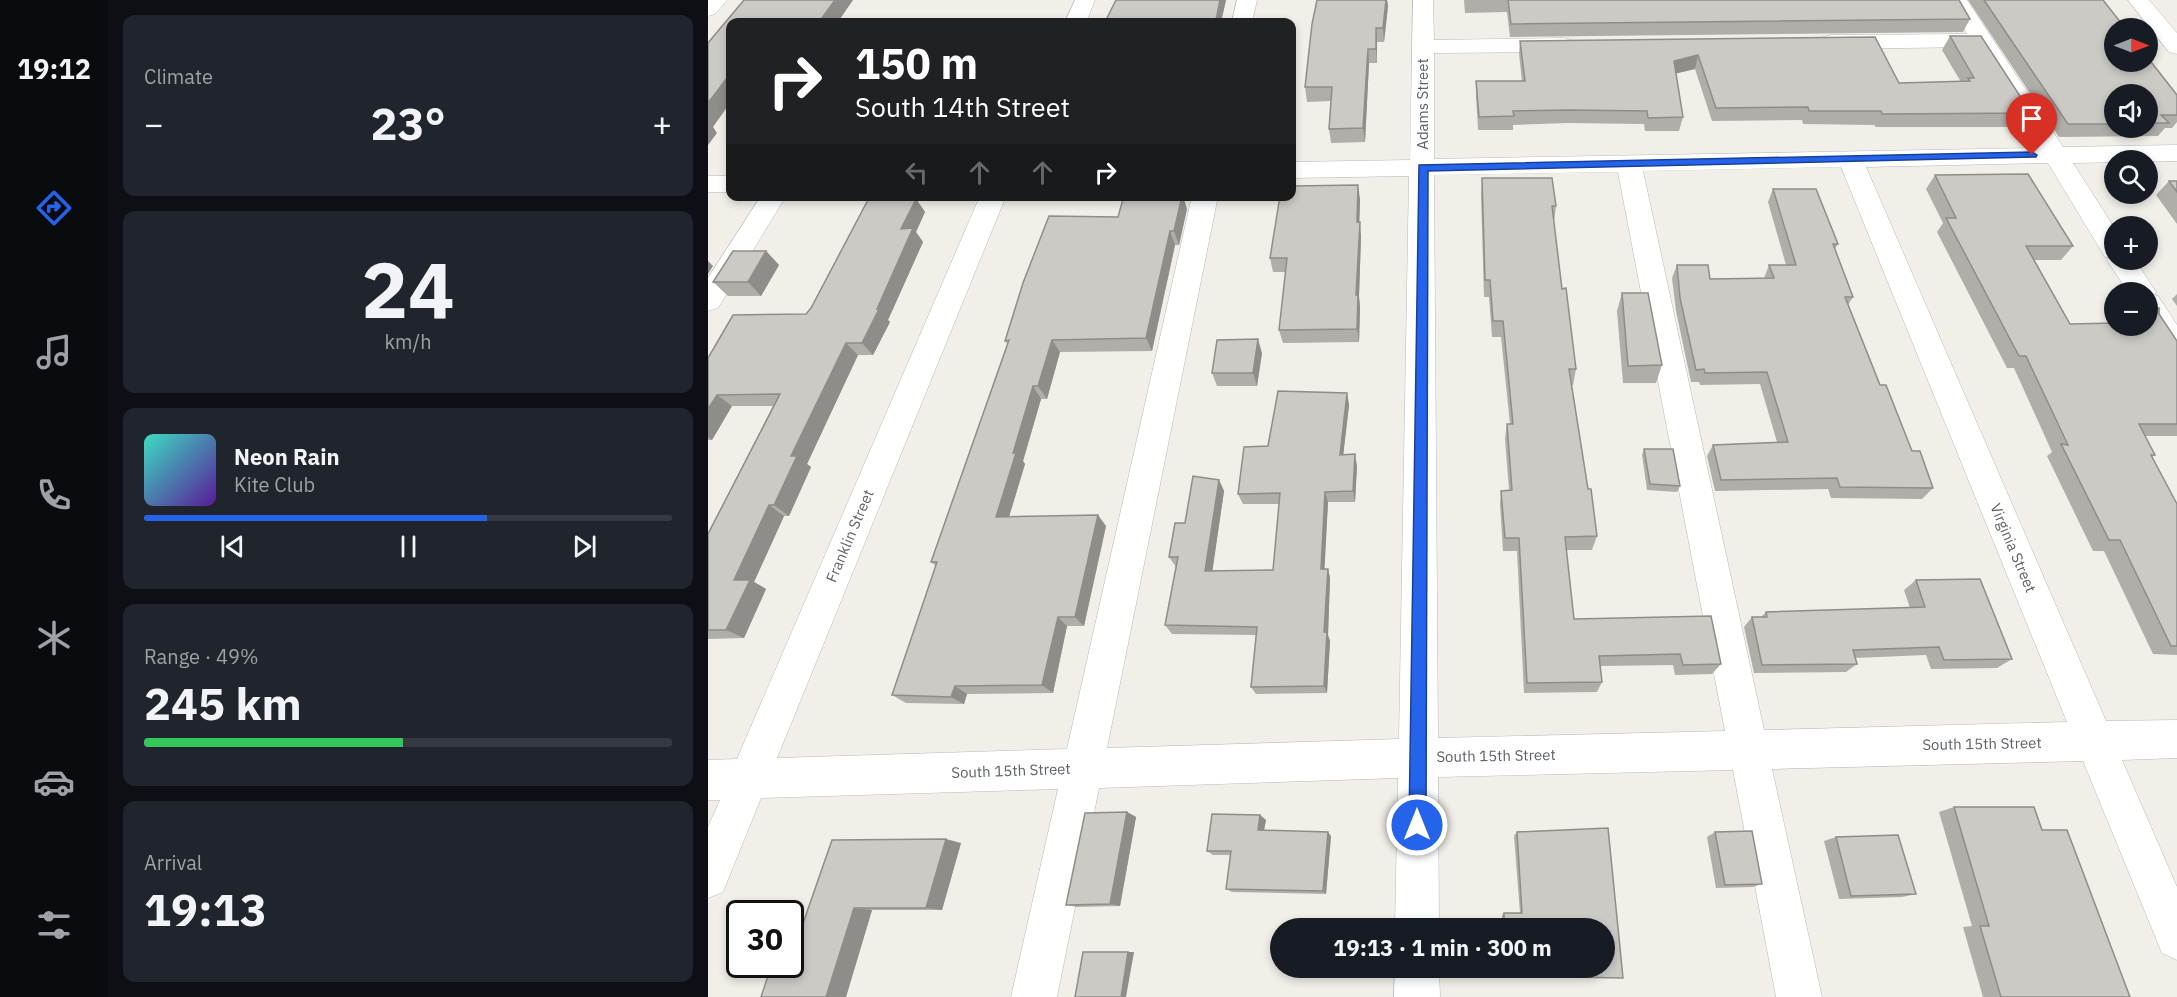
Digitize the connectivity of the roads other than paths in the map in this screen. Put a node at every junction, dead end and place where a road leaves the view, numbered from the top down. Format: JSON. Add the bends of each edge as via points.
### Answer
{"nodes":[{"id":1,"x":717,"y":0,"type":"edge"},
{"id":2,"x":1085,"y":0,"type":"edge"},
{"id":3,"x":1246,"y":0,"type":"edge"},
{"id":4,"x":1423,"y":0,"type":"edge"},
{"id":5,"x":1957,"y":0,"type":"edge"},
{"id":6,"x":2138,"y":0,"type":"edge"},
{"id":7,"x":708,"y":10,"type":"edge"},
{"id":8,"x":1078,"y":18,"type":"edge"},
{"id":9,"x":1243,"y":18,"type":"edge"},
{"id":10,"x":1982,"y":40,"type":"junction"},
{"id":11,"x":1816,"y":42,"type":"edge"},
{"id":12,"x":2176,"y":43,"type":"edge"},
{"id":13,"x":1590,"y":45,"type":"edge"},
{"id":14,"x":1423,"y":47,"type":"junction"},
{"id":15,"x":2177,"y":153,"type":"edge"},
{"id":16,"x":2055,"y":155,"type":"junction"},
{"id":17,"x":1850,"y":158,"type":"junction"},
{"id":18,"x":1629,"y":163,"type":"junction"},
{"id":19,"x":1423,"y":168,"type":"junction"},
{"id":20,"x":1296,"y":170,"type":"edge"},
{"id":21,"x":708,"y":184,"type":"edge"},
{"id":22,"x":726,"y":184,"type":"edge"},
{"id":23,"x":771,"y":201,"type":"edge"},
{"id":24,"x":991,"y":201,"type":"edge"},
{"id":25,"x":1204,"y":201,"type":"edge"},
{"id":26,"x":2104,"y":233,"type":"edge"},
{"id":27,"x":708,"y":301,"type":"edge"},
{"id":28,"x":2158,"y":319,"type":"edge"},
{"id":29,"x":2177,"y":349,"type":"edge"},
{"id":30,"x":2177,"y":739,"type":"edge"},
{"id":31,"x":2094,"y":742,"type":"junction"},
{"id":32,"x":1749,"y":750,"type":"junction"},
{"id":33,"x":1418,"y":758,"type":"junction"},
{"id":34,"x":1084,"y":769,"type":"junction"},
{"id":35,"x":748,"y":779,"type":"junction"},
{"id":36,"x":708,"y":780,"type":"edge"},
{"id":37,"x":708,"y":877,"type":"edge"},
{"id":38,"x":1417,"y":918,"type":"edge"},
{"id":39,"x":2177,"y":938,"type":"edge"},
{"id":40,"x":1417,"y":978,"type":"edge"},
{"id":41,"x":1034,"y":997,"type":"edge"},
{"id":42,"x":1417,"y":997,"type":"edge"},
{"id":43,"x":1799,"y":997,"type":"edge"}],
"edges":[{"from":1,"to":7,"type":"street"},
{"from":2,"to":8,"type":"street"},
{"from":3,"to":9,"type":"street"},
{"from":4,"to":14,"type":"street","name":"Adams Street"},
{"from":5,"to":10,"type":"street"},
{"from":6,"to":12,"type":"street"},
{"from":10,"to":11,"type":"street"},
{"from":10,"to":16,"type":"street"},
{"from":13,"to":14,"type":"street"},
{"from":14,"to":19,"type":"street","name":"Adams Street"},
{"from":15,"to":16,"type":"street"},
{"from":16,"to":17,"type":"street"},
{"from":16,"to":26,"type":"street"},
{"from":17,"to":18,"type":"street"},
{"from":17,"to":31,"type":"street","name":"Virginia Street"},
{"from":18,"to":19,"type":"street"},
{"from":18,"to":32,"type":"street"},
{"from":19,"to":20,"type":"street"},
{"from":19,"to":33,"type":"street","name":"Adams Street"},
{"from":21,"to":22,"type":"street"},
{"from":23,"to":27,"type":"street"},
{"from":24,"to":35,"type":"street","name":"Franklin Street"},
{"from":25,"to":34,"type":"street"},
{"from":28,"to":29,"type":"street"},
{"from":30,"to":31,"type":"street","name":"South 15th Street"},
{"from":31,"to":32,"type":"street","name":"South 15th Street"},
{"from":31,"to":39,"type":"street","name":"Virginia Street"},
{"from":32,"to":33,"type":"street","name":"South 15th Street"},
{"from":32,"to":43,"type":"street"},
{"from":33,"to":34,"type":"street","name":"South 15th Street"},
{"from":33,"to":38,"type":"street","name":"Adams Street"},
{"from":34,"to":35,"type":"street","name":"South 15th Street"},
{"from":34,"to":41,"type":"street"},
{"from":35,"to":36,"type":"street","name":"South 15th Street"},
{"from":35,"to":37,"type":"street","name":"Franklin Street"},
{"from":40,"to":42,"type":"street"}]}
